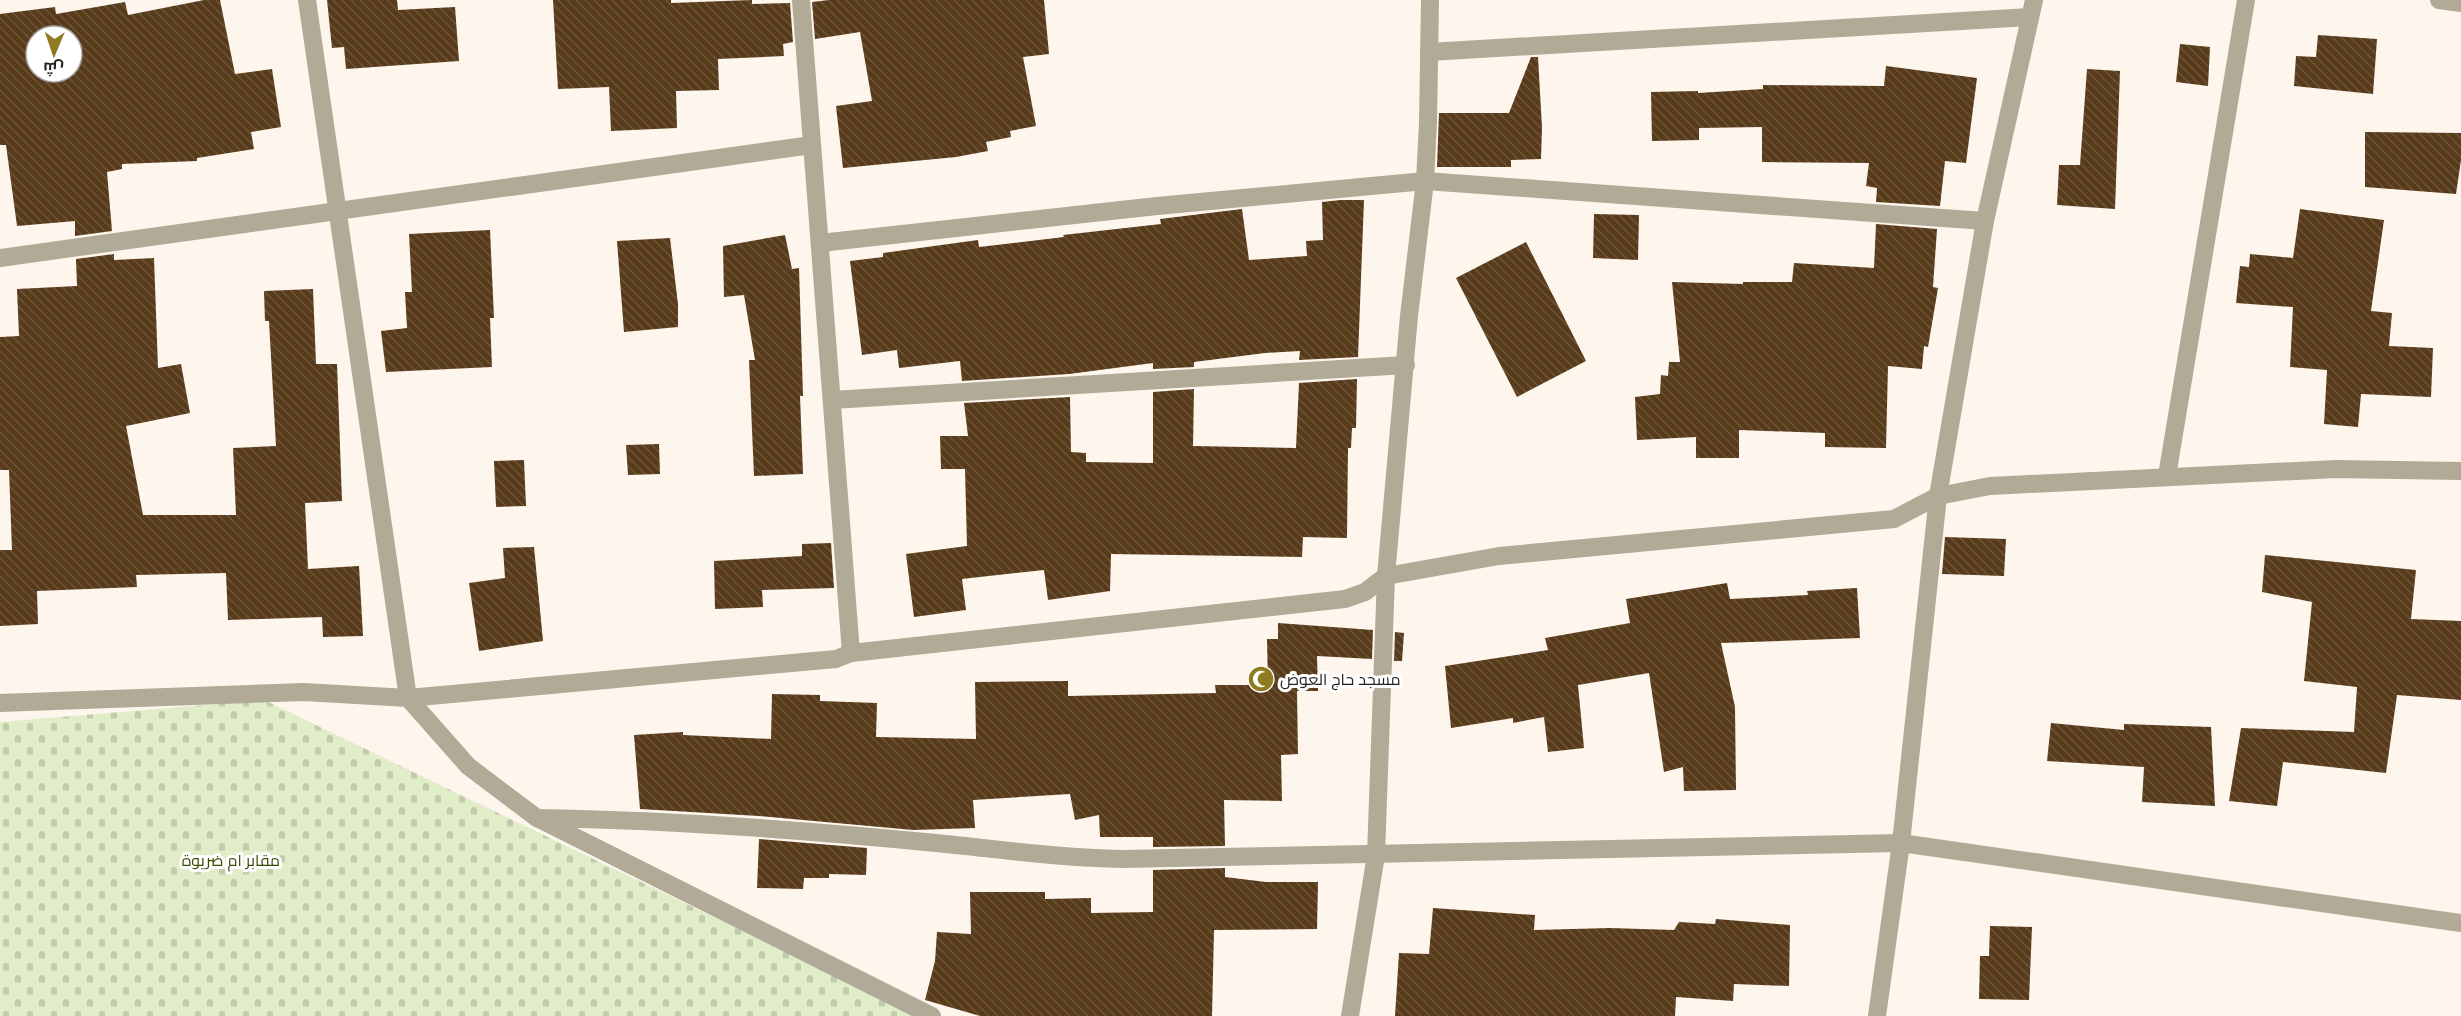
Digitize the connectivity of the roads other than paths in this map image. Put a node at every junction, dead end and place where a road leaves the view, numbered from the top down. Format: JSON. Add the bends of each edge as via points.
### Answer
{"nodes":[{"id":1,"x":306,"y":0,"type":"edge"},
{"id":2,"x":801,"y":0,"type":"edge"},
{"id":3,"x":1430,"y":0,"type":"edge"},
{"id":4,"x":2246,"y":0,"type":"edge"},
{"id":5,"x":2439,"y":0,"type":"edge"},
{"id":6,"x":2461,"y":3,"type":"edge"},
{"id":7,"x":2032,"y":8,"type":"edge"},
{"id":8,"x":1429,"y":52,"type":"junction"},
{"id":9,"x":812,"y":145,"type":"junction"},
{"id":10,"x":1425,"y":181,"type":"junction"},
{"id":11,"x":336,"y":212,"type":"junction"},
{"id":12,"x":1985,"y":221,"type":"junction"},
{"id":13,"x":819,"y":243,"type":"junction"},
{"id":14,"x":0,"y":258,"type":"edge"},
{"id":15,"x":1406,"y":365,"type":"junction"},
{"id":16,"x":832,"y":400,"type":"junction"},
{"id":17,"x":2461,"y":471,"type":"edge"},
{"id":18,"x":2167,"y":476,"type":"junction"},
{"id":19,"x":1938,"y":496,"type":"junction"},
{"id":20,"x":1386,"y":576,"type":"junction"},
{"id":21,"x":851,"y":653,"type":"junction"},
{"id":22,"x":408,"y":698,"type":"junction"},
{"id":23,"x":0,"y":703,"type":"edge"},
{"id":24,"x":537,"y":818,"type":"junction"},
{"id":25,"x":1901,"y":843,"type":"junction"},
{"id":26,"x":1376,"y":855,"type":"junction"},
{"id":27,"x":2461,"y":923,"type":"edge"},
{"id":28,"x":932,"y":1016,"type":"edge"},
{"id":29,"x":1350,"y":1016,"type":"edge"},
{"id":30,"x":1877,"y":1016,"type":"edge"}],
"edges":[{"from":1,"to":11,"type":"street"},
{"from":2,"to":9,"type":"street"},
{"from":3,"to":8,"type":"street"},
{"from":4,"to":18,"type":"street"},
{"from":5,"to":6,"type":"street"},
{"from":7,"to":8,"type":"street"},
{"from":7,"to":12,"type":"street"},
{"from":8,"to":10,"type":"street"},
{"from":9,"to":11,"type":"street"},
{"from":9,"to":13,"type":"street"},
{"from":10,"to":12,"type":"street"},
{"from":10,"to":13,"type":"street"},
{"from":10,"to":15,"type":"street"},
{"from":11,"to":14,"type":"street"},
{"from":11,"to":22,"type":"street"},
{"from":12,"to":19,"type":"street"},
{"from":13,"to":16,"type":"street"},
{"from":15,"to":16,"type":"street"},
{"from":15,"to":20,"type":"street"},
{"from":16,"to":21,"type":"street"},
{"from":17,"to":18,"type":"street","via":[[2336,469]]},
{"from":18,"to":19,"type":"street","via":[[1990,486]]},
{"from":19,"to":20,"type":"street","via":[[1894,519],[1499,556]]},
{"from":19,"to":25,"type":"street"},
{"from":20,"to":21,"type":"street","via":[[1365,592],[1345,599]]},
{"from":20,"to":26,"type":"street"},
{"from":21,"to":22,"type":"street","via":[[824,660]]},
{"from":22,"to":23,"type":"street","via":[[304,692]]},
{"from":22,"to":24,"type":"street","via":[[468,766]]},
{"from":24,"to":26,"type":"street","via":[[684,823],[1080,859]]},
{"from":24,"to":28,"type":"street"},
{"from":25,"to":26,"type":"street"},
{"from":25,"to":27,"type":"street"},
{"from":25,"to":30,"type":"street"},
{"from":26,"to":29,"type":"street"}]}
